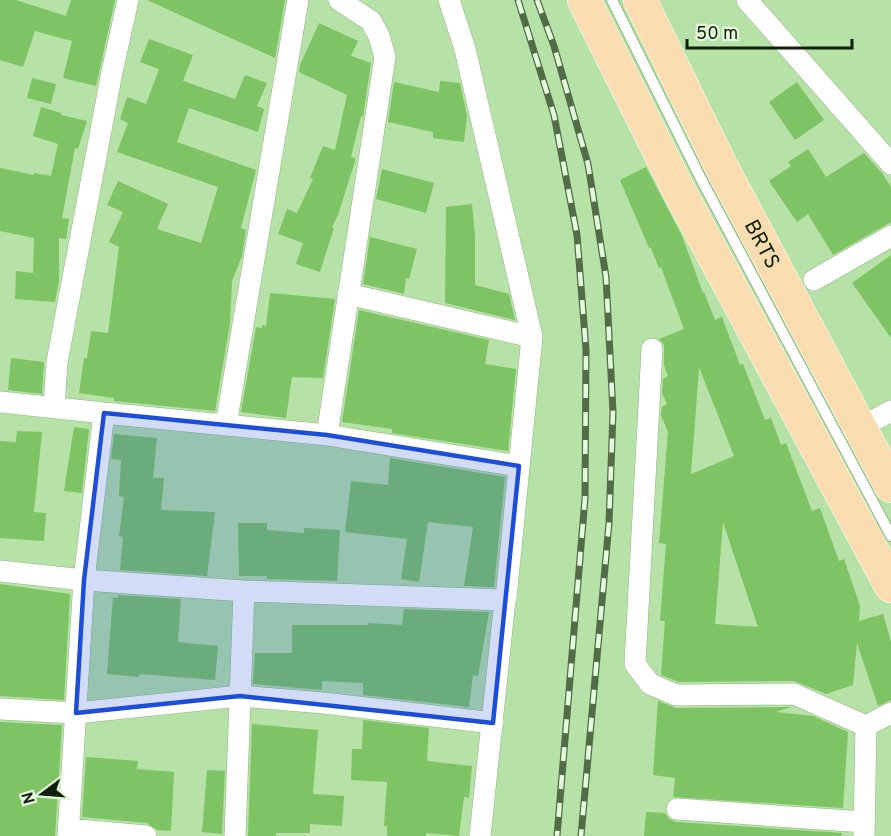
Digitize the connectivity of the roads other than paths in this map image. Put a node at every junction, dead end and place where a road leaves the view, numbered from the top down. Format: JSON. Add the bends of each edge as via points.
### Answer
{"nodes":[{"id":1,"x":128,"y":0,"type":"edge"},
{"id":2,"x":298,"y":0,"type":"edge"},
{"id":3,"x":339,"y":0,"type":"edge"},
{"id":4,"x":449,"y":0,"type":"edge"},
{"id":5,"x":584,"y":0,"type":"edge"},
{"id":6,"x":612,"y":0,"type":"edge"},
{"id":7,"x":640,"y":0,"type":"edge"},
{"id":8,"x":747,"y":0,"type":"edge"},
{"id":9,"x":620,"y":45,"type":"junction"},
{"id":10,"x":891,"y":164,"type":"edge"},
{"id":11,"x":891,"y":236,"type":"edge"},
{"id":12,"x":814,"y":280,"type":"dead end"},
{"id":13,"x":348,"y":294,"type":"junction"},
{"id":14,"x":532,"y":337,"type":"junction"},
{"id":15,"x":652,"y":348,"type":"dead end"},
{"id":16,"x":0,"y":402,"type":"edge"},
{"id":17,"x":54,"y":407,"type":"junction"},
{"id":18,"x":891,"y":411,"type":"edge"},
{"id":19,"x":104,"y":413,"type":"junction"},
{"id":20,"x":226,"y":424,"type":"junction"},
{"id":21,"x":859,"y":428,"type":"junction"},
{"id":22,"x":327,"y":435,"type":"junction"},
{"id":23,"x":519,"y":466,"type":"junction"},
{"id":24,"x":891,"y":486,"type":"edge"},
{"id":25,"x":891,"y":536,"type":"edge"},
{"id":26,"x":0,"y":572,"type":"edge"},
{"id":27,"x":84,"y":580,"type":"junction"},
{"id":28,"x":891,"y":586,"type":"edge"},
{"id":29,"x":244,"y":591,"type":"junction"},
{"id":30,"x":505,"y":600,"type":"junction"},
{"id":31,"x":240,"y":696,"type":"junction"},
{"id":32,"x":0,"y":710,"type":"edge"},
{"id":33,"x":76,"y":713,"type":"junction"},
{"id":34,"x":891,"y":713,"type":"edge"},
{"id":35,"x":493,"y":723,"type":"junction"},
{"id":36,"x":866,"y":726,"type":"junction"},
{"id":37,"x":677,"y":808,"type":"dead end"},
{"id":38,"x":864,"y":829,"type":"edge"},
{"id":39,"x":68,"y":832,"type":"edge"},
{"id":40,"x":146,"y":836,"type":"edge"},
{"id":41,"x":235,"y":836,"type":"edge"},
{"id":42,"x":480,"y":836,"type":"edge"}],
"edges":[{"from":1,"to":17,"type":"street","via":[[60,350]]},
{"from":2,"to":20,"type":"street"},
{"from":3,"to":13,"type":"street","via":[[371,21],[385,57]]},
{"from":4,"to":14,"type":"street","via":[[465,49]]},
{"from":5,"to":9,"type":"main road"},
{"from":6,"to":9,"type":"lane"},
{"from":7,"to":21,"type":"main road","name":"BRTS"},
{"from":8,"to":10,"type":"street"},
{"from":9,"to":25,"type":"lane","via":[[700,177]]},
{"from":9,"to":28,"type":"main road","via":[[678,189]]},
{"from":11,"to":12,"type":"street"},
{"from":13,"to":14,"type":"street"},
{"from":13,"to":22,"type":"street"},
{"from":14,"to":23,"type":"street"},
{"from":15,"to":36,"type":"street","via":[[635,664],[650,684],[676,695],[794,694]]},
{"from":16,"to":17,"type":"street"},
{"from":17,"to":19,"type":"street"},
{"from":18,"to":21,"type":"street"},
{"from":19,"to":20,"type":"street"},
{"from":19,"to":27,"type":"street"},
{"from":20,"to":22,"type":"street"},
{"from":21,"to":24,"type":"main road","name":"BRTS"},
{"from":22,"to":23,"type":"street"},
{"from":23,"to":30,"type":"street"},
{"from":26,"to":27,"type":"street"},
{"from":27,"to":29,"type":"street"},
{"from":27,"to":33,"type":"street"},
{"from":29,"to":30,"type":"street"},
{"from":29,"to":31,"type":"street"},
{"from":30,"to":35,"type":"street"},
{"from":31,"to":33,"type":"street"},
{"from":31,"to":35,"type":"street"},
{"from":31,"to":41,"type":"street"},
{"from":32,"to":33,"type":"street"},
{"from":33,"to":39,"type":"street"},
{"from":34,"to":36,"type":"street"},
{"from":35,"to":42,"type":"street"},
{"from":36,"to":38,"type":"street"},
{"from":37,"to":38,"type":"street"},
{"from":39,"to":40,"type":"street"}]}
